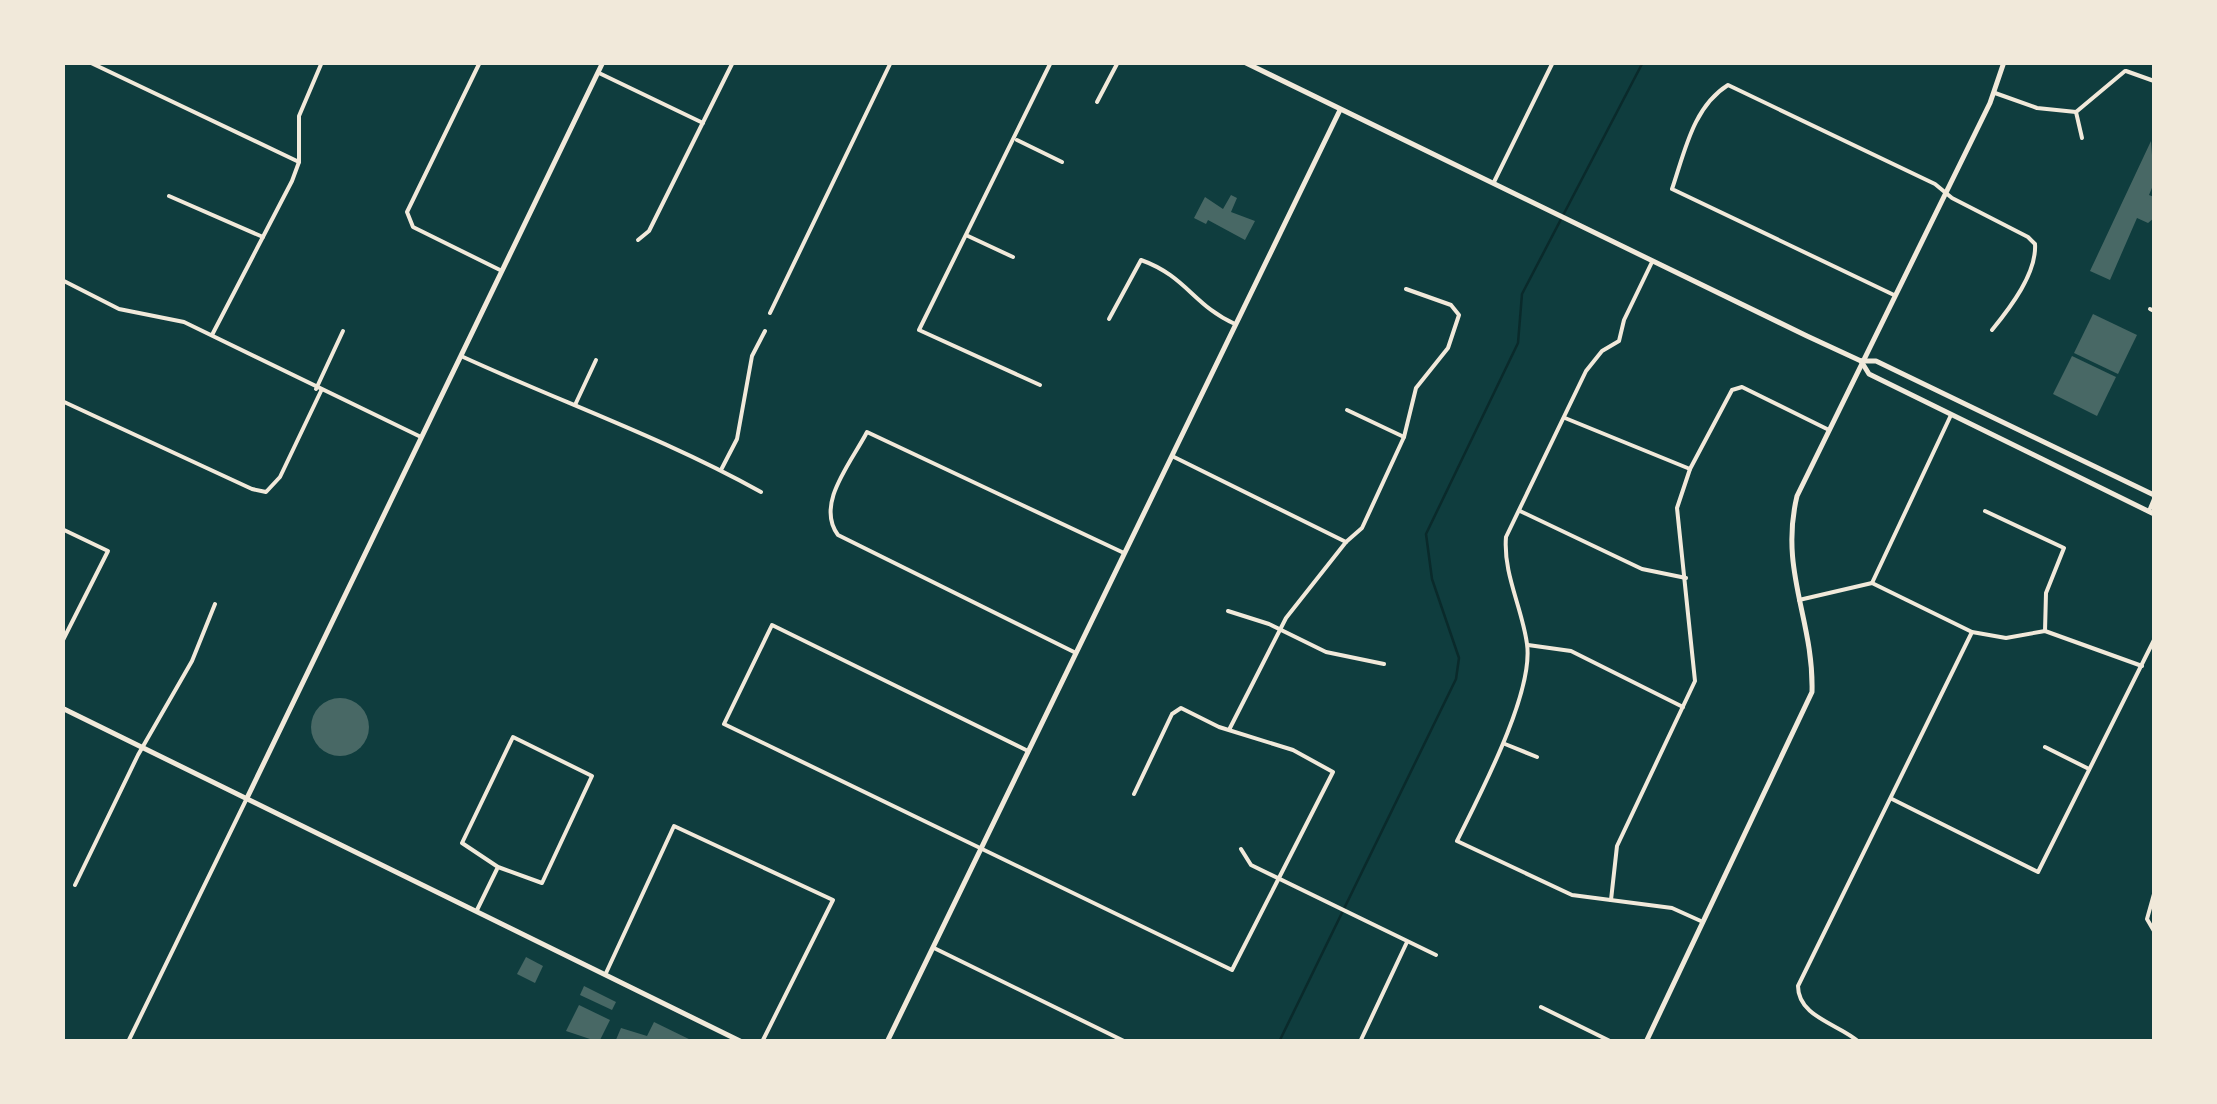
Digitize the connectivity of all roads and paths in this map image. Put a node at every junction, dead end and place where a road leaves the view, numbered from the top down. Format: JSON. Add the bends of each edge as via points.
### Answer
{"nodes":[{"id":1,"x":90,"y":62,"type":"edge"},
{"id":2,"x":322,"y":62,"type":"edge"},
{"id":3,"x":480,"y":62,"type":"edge"},
{"id":4,"x":602,"y":62,"type":"edge"},
{"id":5,"x":733,"y":62,"type":"edge"},
{"id":6,"x":891,"y":62,"type":"edge"},
{"id":7,"x":1050,"y":62,"type":"edge"},
{"id":8,"x":1118,"y":62,"type":"edge"},
{"id":9,"x":1244,"y":62,"type":"edge"},
{"id":10,"x":1553,"y":62,"type":"edge"},
{"id":11,"x":2004,"y":62,"type":"edge"},
{"id":12,"x":2126,"y":62,"type":"edge"},
{"id":13,"x":2126,"y":71,"type":"junction"},
{"id":14,"x":598,"y":72,"type":"junction"},
{"id":15,"x":2154,"y":81,"type":"edge"},
{"id":16,"x":1995,"y":93,"type":"junction"},
{"id":17,"x":1097,"y":102,"type":"dead end"},
{"id":18,"x":1340,"y":110,"type":"junction"},
{"id":19,"x":2076,"y":112,"type":"junction"},
{"id":20,"x":702,"y":123,"type":"junction"},
{"id":21,"x":2082,"y":138,"type":"dead end"},
{"id":22,"x":1015,"y":139,"type":"junction"},
{"id":23,"x":299,"y":162,"type":"junction"},
{"id":24,"x":1062,"y":162,"type":"dead end"},
{"id":25,"x":1494,"y":182,"type":"junction"},
{"id":26,"x":1945,"y":192,"type":"junction"},
{"id":27,"x":169,"y":196,"type":"dead end"},
{"id":28,"x":966,"y":235,"type":"junction"},
{"id":29,"x":263,"y":237,"type":"junction"},
{"id":30,"x":638,"y":240,"type":"dead end"},
{"id":31,"x":1013,"y":257,"type":"dead end"},
{"id":32,"x":1652,"y":262,"type":"junction"},
{"id":33,"x":502,"y":270,"type":"junction"},
{"id":34,"x":62,"y":280,"type":"edge"},
{"id":35,"x":1406,"y":289,"type":"dead end"},
{"id":36,"x":1894,"y":295,"type":"junction"},
{"id":37,"x":770,"y":314,"type":"dead end"},
{"id":38,"x":1109,"y":319,"type":"dead end"},
{"id":39,"x":1235,"y":324,"type":"junction"},
{"id":40,"x":1992,"y":330,"type":"dead end"},
{"id":41,"x":343,"y":331,"type":"dead end"},
{"id":42,"x":765,"y":332,"type":"dead end"},
{"id":43,"x":212,"y":335,"type":"junction"},
{"id":44,"x":460,"y":356,"type":"junction"},
{"id":45,"x":596,"y":360,"type":"dead end"},
{"id":46,"x":1861,"y":361,"type":"junction"},
{"id":47,"x":1040,"y":385,"type":"dead end"},
{"id":48,"x":318,"y":390,"type":"junction"},
{"id":49,"x":62,"y":401,"type":"edge"},
{"id":50,"x":576,"y":405,"type":"junction"},
{"id":51,"x":1347,"y":410,"type":"dead end"},
{"id":52,"x":1952,"y":414,"type":"junction"},
{"id":53,"x":1563,"y":417,"type":"junction"},
{"id":54,"x":1828,"y":430,"type":"junction"},
{"id":55,"x":1404,"y":436,"type":"junction"},
{"id":56,"x":422,"y":438,"type":"junction"},
{"id":57,"x":1172,"y":456,"type":"junction"},
{"id":58,"x":721,"y":470,"type":"junction"},
{"id":59,"x":1690,"y":470,"type":"junction"},
{"id":60,"x":761,"y":492,"type":"dead end"},
{"id":61,"x":2154,"y":497,"type":"edge"},
{"id":62,"x":1518,"y":510,"type":"junction"},
{"id":63,"x":1985,"y":511,"type":"dead end"},
{"id":64,"x":2152,"y":512,"type":"edge"},
{"id":65,"x":62,"y":529,"type":"edge"},
{"id":66,"x":1346,"y":542,"type":"junction"},
{"id":67,"x":1124,"y":552,"type":"junction"},
{"id":68,"x":1686,"y":578,"type":"junction"},
{"id":69,"x":1872,"y":583,"type":"junction"},
{"id":70,"x":1799,"y":600,"type":"junction"},
{"id":71,"x":215,"y":604,"type":"dead end"},
{"id":72,"x":1228,"y":611,"type":"dead end"},
{"id":73,"x":1280,"y":628,"type":"junction"},
{"id":74,"x":2045,"y":630,"type":"junction"},
{"id":75,"x":1972,"y":632,"type":"junction"},
{"id":76,"x":2154,"y":640,"type":"edge"},
{"id":77,"x":62,"y":642,"type":"edge"},
{"id":78,"x":1528,"y":646,"type":"junction"},
{"id":79,"x":1076,"y":652,"type":"junction"},
{"id":80,"x":1384,"y":664,"type":"dead end"},
{"id":81,"x":2142,"y":666,"type":"junction"},
{"id":82,"x":1683,"y":707,"type":"junction"},
{"id":83,"x":62,"y":708,"type":"edge"},
{"id":84,"x":1230,"y":728,"type":"junction"},
{"id":85,"x":1505,"y":744,"type":"junction"},
{"id":86,"x":143,"y":747,"type":"junction"},
{"id":87,"x":2045,"y":747,"type":"dead end"},
{"id":88,"x":1028,"y":750,"type":"junction"},
{"id":89,"x":1537,"y":757,"type":"dead end"},
{"id":90,"x":2089,"y":768,"type":"junction"},
{"id":91,"x":1134,"y":794,"type":"dead end"},
{"id":92,"x":247,"y":798,"type":"junction"},
{"id":93,"x":1892,"y":799,"type":"junction"},
{"id":94,"x":1241,"y":849,"type":"dead end"},
{"id":95,"x":980,"y":850,"type":"junction"},
{"id":96,"x":498,"y":867,"type":"junction"},
{"id":97,"x":1280,"y":880,"type":"junction"},
{"id":98,"x":74,"y":885,"type":"dead end"},
{"id":99,"x":2154,"y":894,"type":"edge"},
{"id":100,"x":1611,"y":900,"type":"junction"},
{"id":101,"x":477,"y":910,"type":"junction"},
{"id":102,"x":1703,"y":922,"type":"junction"},
{"id":103,"x":2154,"y":931,"type":"edge"},
{"id":104,"x":1407,"y":942,"type":"junction"},
{"id":105,"x":934,"y":948,"type":"junction"},
{"id":106,"x":1436,"y":955,"type":"dead end"},
{"id":107,"x":606,"y":973,"type":"junction"},
{"id":108,"x":1541,"y":1007,"type":"dead end"},
{"id":109,"x":128,"y":1042,"type":"edge"},
{"id":110,"x":742,"y":1042,"type":"edge"},
{"id":111,"x":762,"y":1042,"type":"edge"},
{"id":112,"x":888,"y":1042,"type":"edge"},
{"id":113,"x":1126,"y":1042,"type":"edge"},
{"id":114,"x":1360,"y":1042,"type":"edge"},
{"id":115,"x":1612,"y":1042,"type":"edge"},
{"id":116,"x":1646,"y":1042,"type":"edge"},
{"id":117,"x":1858,"y":1042,"type":"edge"}],
"edges":[{"from":1,"to":23,"type":"street"},
{"from":2,"to":23,"type":"street","via":[[299,116]]},
{"from":3,"to":33,"type":"street","via":[[408,212],[413,227]]},
{"from":4,"to":14,"type":"street"},
{"from":5,"to":20,"type":"street"},
{"from":6,"to":37,"type":"street"},
{"from":7,"to":22,"type":"street"},
{"from":8,"to":17,"type":"street"},
{"from":9,"to":18,"type":"street"},
{"from":10,"to":25,"type":"street"},
{"from":11,"to":16,"type":"street"},
{"from":12,"to":13,"type":"street"},
{"from":13,"to":15,"type":"street"},
{"from":13,"to":19,"type":"street"},
{"from":14,"to":20,"type":"street"},
{"from":14,"to":33,"type":"street"},
{"from":16,"to":19,"type":"street","via":[[2036,108]]},
{"from":16,"to":26,"type":"street"},
{"from":18,"to":25,"type":"street"},
{"from":18,"to":39,"type":"street"},
{"from":19,"to":21,"type":"street"},
{"from":20,"to":30,"type":"street","via":[[649,231]]},
{"from":22,"to":24,"type":"street"},
{"from":22,"to":28,"type":"street"},
{"from":23,"to":29,"type":"street"},
{"from":25,"to":32,"type":"street"},
{"from":26,"to":36,"type":"street"},
{"from":26,"to":36,"type":"street","via":[[1728,85],[1711,96],[1691,131],[1672,190]]},
{"from":26,"to":40,"type":"street","via":[[2035,244],[2034,259]]},
{"from":27,"to":29,"type":"street"},
{"from":28,"to":31,"type":"street"},
{"from":28,"to":47,"type":"street","via":[[919,330]]},
{"from":29,"to":43,"type":"street"},
{"from":32,"to":46,"type":"street"},
{"from":32,"to":53,"type":"street","via":[[1619,341],[1586,371]]},
{"from":33,"to":44,"type":"street"},
{"from":34,"to":43,"type":"street","via":[[119,309]]},
{"from":35,"to":55,"type":"street","via":[[1451,305],[1459,315],[1448,348],[1416,388]]},
{"from":36,"to":46,"type":"street"},
{"from":38,"to":39,"type":"street","via":[[1141,260],[1180,278],[1210,311]]},
{"from":39,"to":57,"type":"street"},
{"from":41,"to":48,"type":"street"},
{"from":42,"to":58,"type":"street","via":[[752,356],[737,439]]},
{"from":43,"to":48,"type":"street"},
{"from":44,"to":50,"type":"street"},
{"from":44,"to":56,"type":"street"},
{"from":45,"to":50,"type":"street"},
{"from":46,"to":52,"type":"street","via":[[1869,374]]},
{"from":46,"to":54,"type":"street"},
{"from":46,"to":61,"type":"street","via":[[1876,361]]},
{"from":48,"to":49,"type":"street","via":[[280,477],[266,492]]},
{"from":48,"to":56,"type":"street"},
{"from":50,"to":58,"type":"street"},
{"from":51,"to":55,"type":"street"},
{"from":52,"to":64,"type":"street"},
{"from":52,"to":69,"type":"street"},
{"from":53,"to":59,"type":"street"},
{"from":53,"to":62,"type":"street"},
{"from":54,"to":59,"type":"street","via":[[1742,387],[1732,390]]},
{"from":54,"to":70,"type":"street","via":[[1789,530]]},
{"from":55,"to":66,"type":"street","via":[[1362,528]]},
{"from":56,"to":92,"type":"street"},
{"from":57,"to":66,"type":"street"},
{"from":57,"to":67,"type":"street"},
{"from":58,"to":60,"type":"street"},
{"from":59,"to":68,"type":"street","via":[[1677,508]]},
{"from":61,"to":64,"type":"street"},
{"from":62,"to":68,"type":"street","via":[[1642,569]]},
{"from":62,"to":78,"type":"street","via":[[1504,557]]},
{"from":63,"to":74,"type":"street","via":[[2064,548],[2046,593]]},
{"from":65,"to":77,"type":"street","via":[[108,551]]},
{"from":66,"to":73,"type":"street"},
{"from":67,"to":79,"type":"street"},
{"from":67,"to":79,"type":"street","via":[[867,432],[828,507],[828,522],[838,535]]},
{"from":68,"to":82,"type":"street","via":[[1696,662]]},
{"from":69,"to":70,"type":"street"},
{"from":69,"to":75,"type":"street"},
{"from":70,"to":102,"type":"street","via":[[1812,692]]},
{"from":71,"to":86,"type":"street","via":[[192,661]]},
{"from":72,"to":73,"type":"street"},
{"from":73,"to":80,"type":"street","via":[[1326,652]]},
{"from":73,"to":84,"type":"street"},
{"from":74,"to":75,"type":"street","via":[[2006,638]]},
{"from":74,"to":81,"type":"street"},
{"from":75,"to":93,"type":"street"},
{"from":76,"to":81,"type":"street"},
{"from":78,"to":82,"type":"street","via":[[1571,652]]},
{"from":78,"to":85,"type":"street"},
{"from":79,"to":88,"type":"street"},
{"from":81,"to":90,"type":"street"},
{"from":82,"to":100,"type":"street","via":[[1617,846]]},
{"from":83,"to":86,"type":"street"},
{"from":84,"to":91,"type":"street","via":[[1176,710]]},
{"from":84,"to":97,"type":"street","via":[[1333,772]]},
{"from":85,"to":89,"type":"street"},
{"from":85,"to":100,"type":"street","via":[[1456,842],[1572,894]]},
{"from":86,"to":92,"type":"street"},
{"from":86,"to":98,"type":"street"},
{"from":87,"to":90,"type":"street"},
{"from":88,"to":95,"type":"street"},
{"from":88,"to":95,"type":"street","via":[[772,625],[724,724]]},
{"from":90,"to":93,"type":"street","via":[[2038,872]]},
{"from":92,"to":101,"type":"street"},
{"from":92,"to":109,"type":"street"},
{"from":93,"to":117,"type":"street","via":[[1798,986],[1808,1011]]},
{"from":94,"to":97,"type":"street","via":[[1251,865]]},
{"from":95,"to":97,"type":"street","via":[[1232,970]]},
{"from":95,"to":105,"type":"street"},
{"from":96,"to":96,"type":"street","via":[[462,843],[513,737],[592,776],[542,883]]},
{"from":96,"to":101,"type":"street"},
{"from":97,"to":104,"type":"street"},
{"from":99,"to":103,"type":"street","via":[[2147,919]]},
{"from":100,"to":102,"type":"street","via":[[1672,908]]},
{"from":101,"to":107,"type":"street"},
{"from":102,"to":116,"type":"street"},
{"from":104,"to":106,"type":"street"},
{"from":104,"to":114,"type":"street"},
{"from":105,"to":112,"type":"street"},
{"from":105,"to":113,"type":"street"},
{"from":107,"to":110,"type":"street"},
{"from":107,"to":111,"type":"street","via":[[674,826],[833,900]]},
{"from":108,"to":115,"type":"street"}]}
